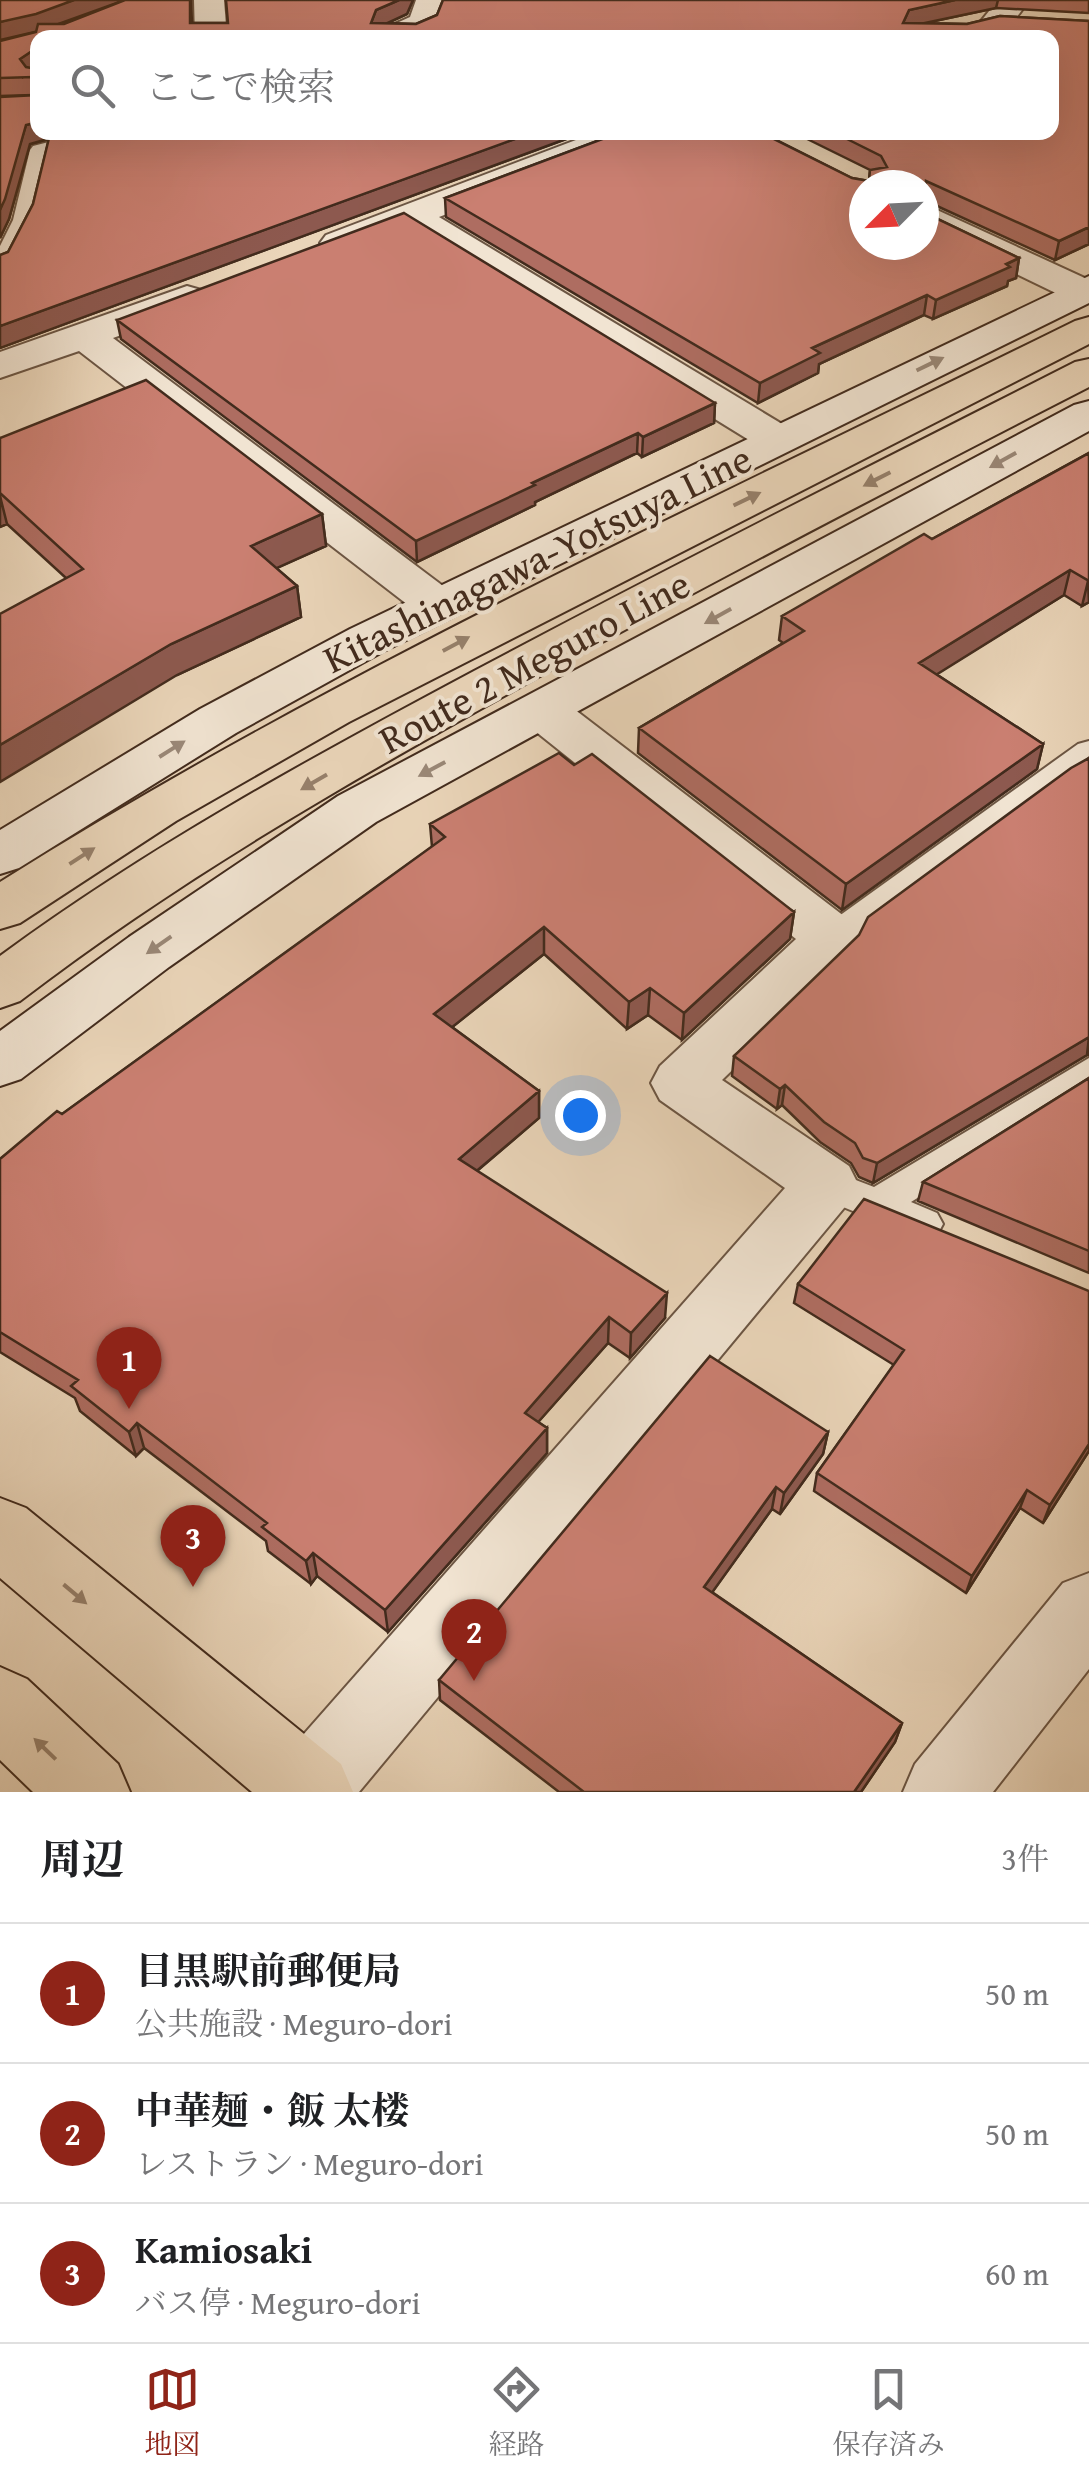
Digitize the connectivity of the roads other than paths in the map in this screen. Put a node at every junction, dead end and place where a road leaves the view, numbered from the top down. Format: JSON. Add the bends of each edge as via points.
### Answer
{"nodes":[{"id":1,"x":209,"y":0,"type":"edge"},
{"id":2,"x":434,"y":0,"type":"edge"},
{"id":3,"x":1019,"y":20,"type":"edge"},
{"id":4,"x":966,"y":28,"type":"edge"},
{"id":5,"x":210,"y":30,"type":"edge"},
{"id":6,"x":407,"y":30,"type":"edge"},
{"id":7,"x":82,"y":140,"type":"edge"},
{"id":8,"x":609,"y":140,"type":"edge"},
{"id":9,"x":411,"y":216,"type":"junction"},
{"id":10,"x":939,"y":223,"type":"edge"},
{"id":11,"x":302,"y":256,"type":"edge"},
{"id":12,"x":0,"y":268,"type":"edge"},
{"id":13,"x":212,"y":290,"type":"edge"},
{"id":14,"x":1087,"y":303,"type":"edge"},
{"id":15,"x":85,"y":336,"type":"junction"},
{"id":16,"x":4,"y":360,"type":"edge"},
{"id":17,"x":1089,"y":371,"type":"edge"},
{"id":18,"x":1089,"y":414,"type":"edge"},
{"id":19,"x":776,"y":439,"type":"junction"},
{"id":20,"x":438,"y":605,"type":"junction"},
{"id":21,"x":544,"y":711,"type":"junction"},
{"id":22,"x":1089,"y":751,"type":"edge"},
{"id":23,"x":0,"y":855,"type":"edge"},
{"id":24,"x":0,"y":909,"type":"edge"},
{"id":25,"x":833,"y":938,"type":"junction"},
{"id":26,"x":0,"y":986,"type":"edge"},
{"id":27,"x":0,"y":1064,"type":"edge"},
{"id":28,"x":1089,"y":1072,"type":"edge"},
{"id":29,"x":852,"y":1194,"type":"junction"},
{"id":30,"x":965,"y":1242,"type":"edge"},
{"id":31,"x":0,"y":1532,"type":"edge"},
{"id":32,"x":1089,"y":1609,"type":"edge"},
{"id":33,"x":0,"y":1706,"type":"edge"},
{"id":34,"x":311,"y":1790,"type":"edge"},
{"id":35,"x":90,"y":1792,"type":"edge"},
{"id":36,"x":943,"y":1792,"type":"edge"}],
"edges":[{"from":1,"to":5,"type":"street"},
{"from":2,"to":6,"type":"street","via":[[424,22]]},
{"from":3,"to":4,"type":"street"},
{"from":7,"to":12,"type":"lane","via":[[40,150],[24,220]]},
{"from":8,"to":9,"type":"street"},
{"from":9,"to":11,"type":"street"},
{"from":9,"to":19,"type":"street"},
{"from":10,"to":14,"type":"street"},
{"from":13,"to":15,"type":"street"},
{"from":19,"to":14,"type":"street","name":"Kitashinagawa-Yotsuya Line","one_way":true},
{"from":24,"to":14,"type":"main road","name":"Route 2 Meguro Line","one_way":true,"via":[[157,808],[332,710]]},
{"from":15,"to":16,"type":"street"},
{"from":15,"to":20,"type":"street"},
{"from":17,"to":26,"type":"main road","name":"Route 2 Meguro Line","one_way":true,"via":[[371,748],[206,844]]},
{"from":18,"to":21,"type":"street","one_way":true},
{"from":19,"to":20,"type":"street","name":"Kitashinagawa-Yotsuya Line"},
{"from":23,"to":20,"type":"street","name":"Kitashinagawa-Yotsuya Line","one_way":true,"via":[[218,721]]},
{"from":21,"to":25,"type":"street"},
{"from":21,"to":27,"type":"street","one_way":true,"via":[[357,809]]},
{"from":22,"to":25,"type":"lane"},
{"from":25,"to":29,"type":"street","via":[[681,1083]]},
{"from":28,"to":29,"type":"lane"},
{"from":29,"to":30,"type":"lane"},
{"from":29,"to":34,"type":"street"},
{"from":31,"to":34,"type":"main road","one_way":true},
{"from":32,"to":36,"type":"street"},
{"from":35,"to":33,"type":"main road","one_way":true}]}
